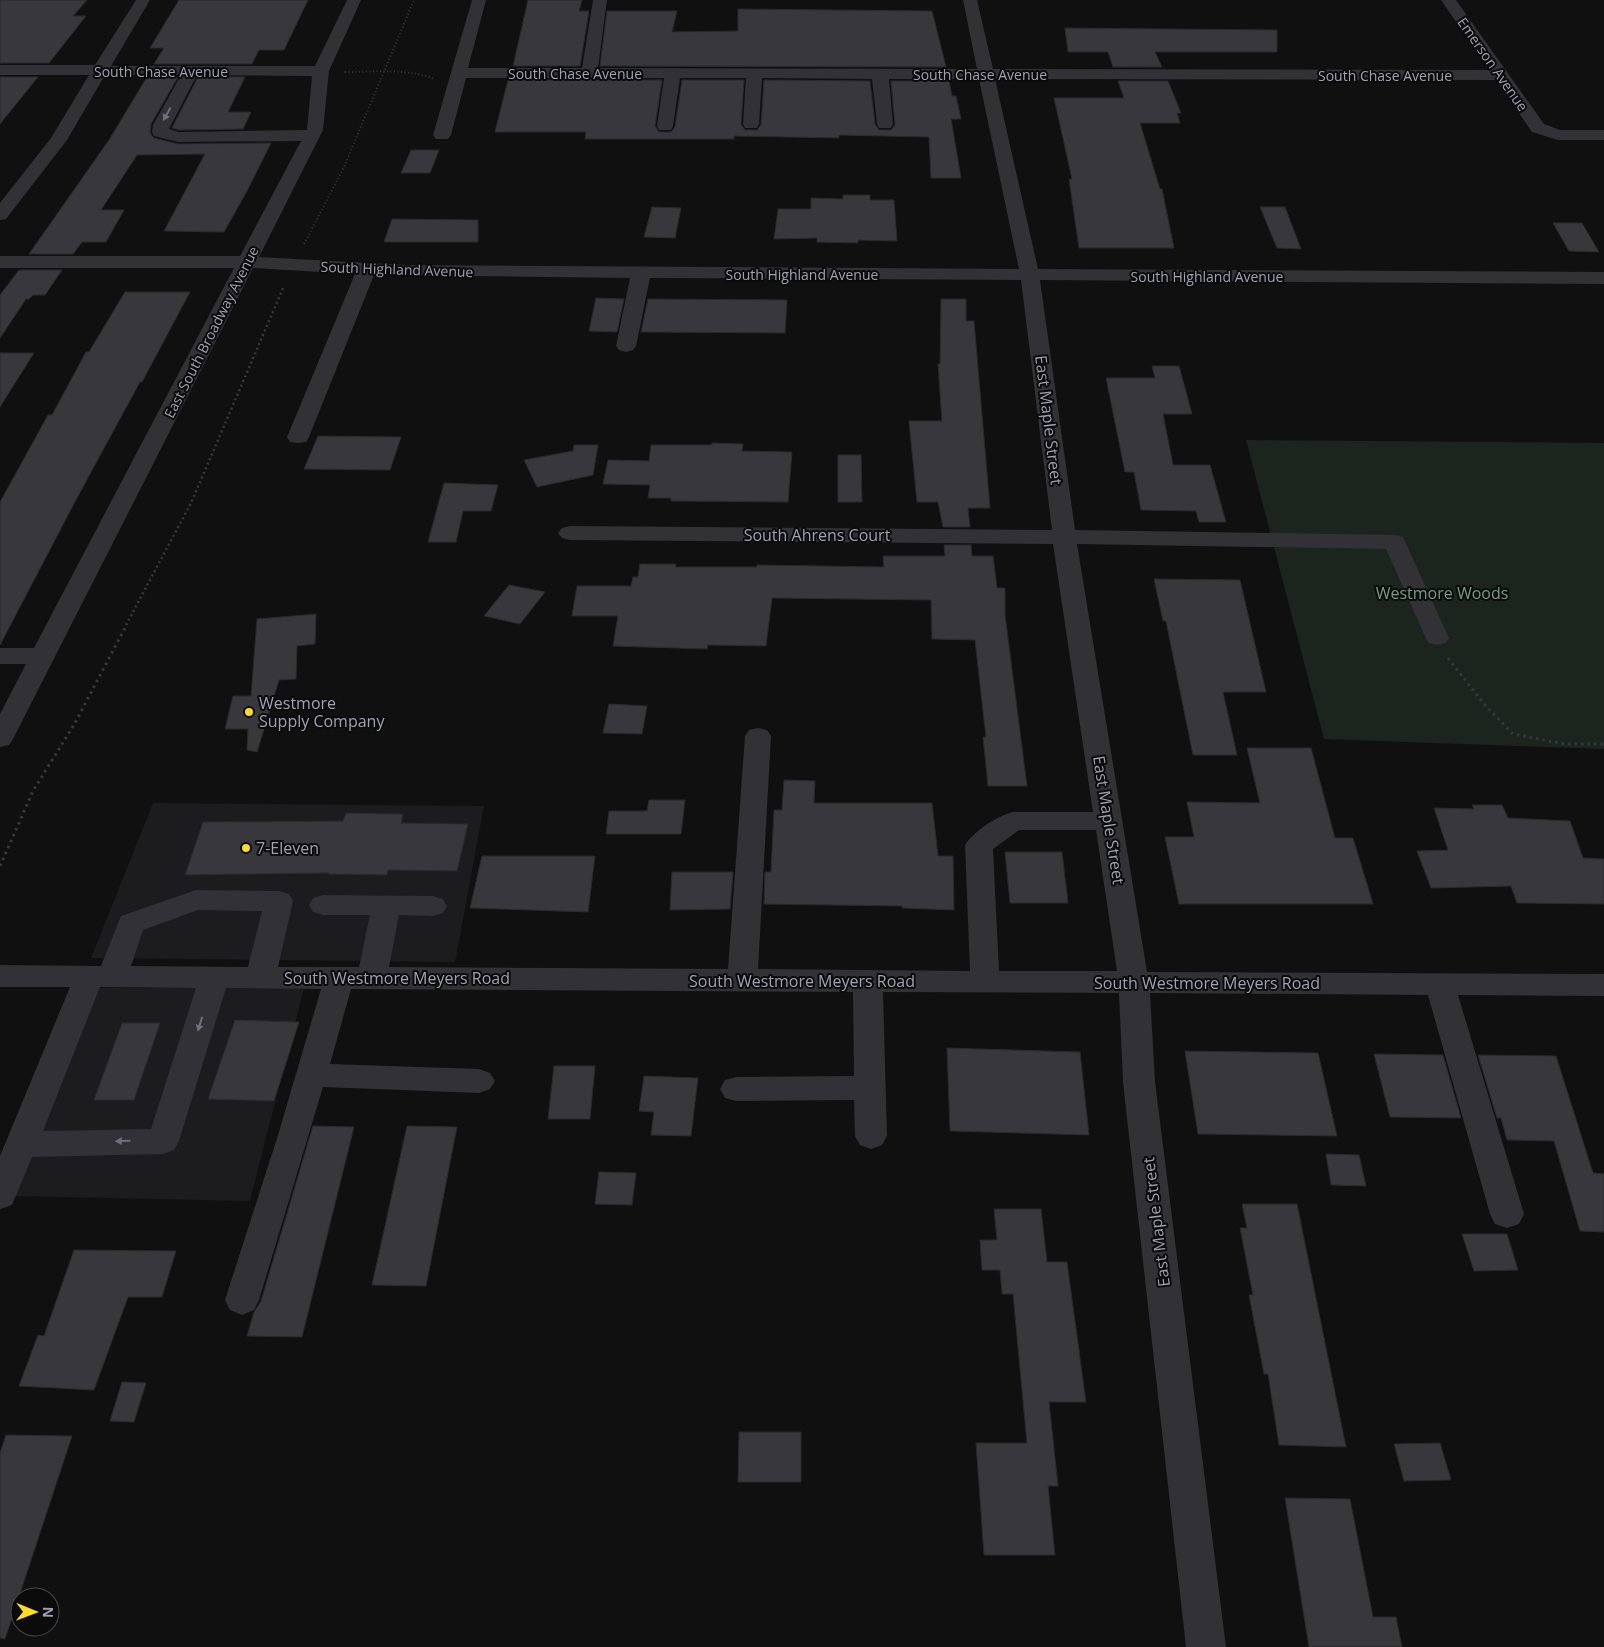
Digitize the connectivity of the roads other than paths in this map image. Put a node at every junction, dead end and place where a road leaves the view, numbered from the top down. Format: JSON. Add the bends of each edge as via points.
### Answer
{"nodes":[{"id":1,"x":143,"y":0,"type":"edge"},
{"id":2,"x":354,"y":0,"type":"edge"},
{"id":3,"x":479,"y":0,"type":"edge"},
{"id":4,"x":600,"y":0,"type":"edge"},
{"id":5,"x":970,"y":0,"type":"edge"},
{"id":6,"x":1448,"y":0,"type":"edge"},
{"id":7,"x":0,"y":70,"type":"edge"},
{"id":8,"x":99,"y":71,"type":"junction"},
{"id":9,"x":191,"y":71,"type":"junction"},
{"id":10,"x":321,"y":71,"type":"junction"},
{"id":11,"x":588,"y":73,"type":"junction"},
{"id":12,"x":673,"y":73,"type":"junction"},
{"id":13,"x":754,"y":74,"type":"junction"},
{"id":14,"x":880,"y":74,"type":"junction"},
{"id":15,"x":986,"y":74,"type":"junction"},
{"id":16,"x":1501,"y":76,"type":"junction"},
{"id":17,"x":458,"y":77,"type":"junction"},
{"id":18,"x":751,"y":124,"type":"dead end"},
{"id":19,"x":885,"y":124,"type":"dead end"},
{"id":20,"x":665,"y":126,"type":"dead end"},
{"id":21,"x":1604,"y":135,"type":"edge"},
{"id":22,"x":312,"y":136,"type":"junction"},
{"id":23,"x":442,"y":136,"type":"dead end"},
{"id":24,"x":0,"y":215,"type":"edge"},
{"id":25,"x":0,"y":262,"type":"edge"},
{"id":26,"x":248,"y":262,"type":"junction"},
{"id":27,"x":366,"y":270,"type":"junction"},
{"id":28,"x":641,"y":273,"type":"junction"},
{"id":29,"x":1030,"y":275,"type":"junction"},
{"id":30,"x":1604,"y":278,"type":"edge"},
{"id":31,"x":626,"y":346,"type":"dead end"},
{"id":32,"x":298,"y":437,"type":"dead end"},
{"id":33,"x":570,"y":533,"type":"dead end"},
{"id":34,"x":1064,"y":537,"type":"junction"},
{"id":35,"x":1437,"y":638,"type":"road end"},
{"id":36,"x":0,"y":656,"type":"edge"},
{"id":37,"x":43,"y":656,"type":"junction"},
{"id":38,"x":758,"y":736,"type":"dead end"},
{"id":39,"x":0,"y":739,"type":"edge"},
{"id":40,"x":1109,"y":821,"type":"junction"},
{"id":41,"x":323,"y":905,"type":"dead end"},
{"id":42,"x":387,"y":905,"type":"junction"},
{"id":43,"x":433,"y":906,"type":"dead end"},
{"id":44,"x":0,"y":976,"type":"edge"},
{"id":45,"x":101,"y":976,"type":"junction"},
{"id":46,"x":214,"y":977,"type":"junction"},
{"id":47,"x":260,"y":978,"type":"junction"},
{"id":48,"x":338,"y":978,"type":"junction"},
{"id":49,"x":372,"y":978,"type":"junction"},
{"id":50,"x":742,"y":980,"type":"junction"},
{"id":51,"x":868,"y":981,"type":"junction"},
{"id":52,"x":986,"y":982,"type":"junction"},
{"id":53,"x":1134,"y":983,"type":"junction"},
{"id":54,"x":1440,"y":984,"type":"junction"},
{"id":55,"x":1604,"y":985,"type":"edge"},
{"id":56,"x":311,"y":1075,"type":"junction"},
{"id":57,"x":479,"y":1081,"type":"dead end"},
{"id":58,"x":870,"y":1088,"type":"junction"},
{"id":59,"x":736,"y":1089,"type":"dead end"},
{"id":60,"x":871,"y":1136,"type":"dead end"},
{"id":61,"x":21,"y":1144,"type":"junction"},
{"id":62,"x":0,"y":1196,"type":"edge"},
{"id":63,"x":1507,"y":1214,"type":"dead end"},
{"id":64,"x":242,"y":1300,"type":"dead end"},
{"id":65,"x":1206,"y":1647,"type":"edge"}],
"edges":[{"from":1,"to":8,"type":"street"},
{"from":2,"to":10,"type":"street","name":"East South Broadway Avenue"},
{"from":3,"to":17,"type":"street"},
{"from":4,"to":11,"type":"street"},
{"from":5,"to":15,"type":"street","name":"East Maple Street"},
{"from":6,"to":16,"type":"street","name":"Emerson Avenue"},
{"from":7,"to":8,"type":"street","name":"South Chase Avenue"},
{"from":8,"to":9,"type":"street","name":"South Chase Avenue"},
{"from":8,"to":24,"type":"street","via":[[58,140]]},
{"from":9,"to":10,"type":"street","name":"South Chase Avenue"},
{"from":9,"to":22,"type":"street","one_way":true,"via":[[160,132],[178,137]]},
{"from":10,"to":22,"type":"street","name":"East South Broadway Avenue","via":[[316,130]]},
{"from":11,"to":12,"type":"street","name":"South Chase Avenue"},
{"from":11,"to":17,"type":"street","name":"South Chase Avenue"},
{"from":12,"to":13,"type":"street","name":"South Chase Avenue"},
{"from":12,"to":20,"type":"street"},
{"from":13,"to":14,"type":"street","name":"South Chase Avenue"},
{"from":13,"to":18,"type":"street"},
{"from":14,"to":15,"type":"street","name":"South Chase Avenue"},
{"from":14,"to":19,"type":"street"},
{"from":15,"to":16,"type":"street","name":"South Chase Avenue"},
{"from":15,"to":29,"type":"street","name":"East Maple Street"},
{"from":16,"to":21,"type":"street","name":"Emerson Avenue","via":[[1538,128],[1558,134]]},
{"from":17,"to":23,"type":"street"},
{"from":22,"to":26,"type":"street","name":"East South Broadway Avenue"},
{"from":25,"to":26,"type":"street","name":"South Highland Avenue"},
{"from":26,"to":27,"type":"street","name":"South Highland Avenue"},
{"from":26,"to":37,"type":"street","name":"East South Broadway Avenue"},
{"from":27,"to":28,"type":"street","name":"South Highland Avenue"},
{"from":27,"to":32,"type":"street"},
{"from":28,"to":29,"type":"street","name":"South Highland Avenue"},
{"from":28,"to":31,"type":"street"},
{"from":29,"to":30,"type":"street","name":"South Highland Avenue"},
{"from":29,"to":34,"type":"street","name":"East Maple Street"},
{"from":33,"to":34,"type":"street","name":"South Ahrens Court"},
{"from":34,"to":35,"type":"street","name":"South Ahrens Court","via":[[1395,542]]},
{"from":34,"to":40,"type":"street","name":"East Maple Street"},
{"from":36,"to":37,"type":"street"},
{"from":37,"to":39,"type":"street","name":"East South Broadway Avenue"},
{"from":38,"to":50,"type":"street"},
{"from":40,"to":52,"type":"street","via":[[1013,821],[978,845]]},
{"from":40,"to":53,"type":"street","name":"East Maple Street"},
{"from":41,"to":42,"type":"street"},
{"from":42,"to":43,"type":"street"},
{"from":42,"to":49,"type":"street"},
{"from":44,"to":45,"type":"street","name":"South Westmore Meyers Road"},
{"from":45,"to":46,"type":"street","name":"South Westmore Meyers Road"},
{"from":45,"to":47,"type":"street","via":[[132,923],[196,900],[279,901]]},
{"from":45,"to":61,"type":"street"},
{"from":46,"to":47,"type":"street","name":"South Westmore Meyers Road"},
{"from":46,"to":61,"type":"street","one_way":true,"via":[[163,1140]]},
{"from":47,"to":48,"type":"street","name":"South Westmore Meyers Road"},
{"from":48,"to":49,"type":"street","name":"South Westmore Meyers Road"},
{"from":48,"to":56,"type":"street"},
{"from":49,"to":50,"type":"street","name":"South Westmore Meyers Road"},
{"from":50,"to":51,"type":"street","name":"South Westmore Meyers Road"},
{"from":51,"to":52,"type":"street","name":"South Westmore Meyers Road"},
{"from":51,"to":58,"type":"street"},
{"from":52,"to":53,"type":"street","name":"South Westmore Meyers Road"},
{"from":53,"to":54,"type":"street","name":"South Westmore Meyers Road"},
{"from":53,"to":65,"type":"street","name":"East Maple Street","via":[[1139,1082]]},
{"from":54,"to":55,"type":"street","name":"South Westmore Meyers Road"},
{"from":54,"to":63,"type":"street"},
{"from":56,"to":57,"type":"street"},
{"from":56,"to":64,"type":"street"},
{"from":58,"to":59,"type":"street"},
{"from":58,"to":60,"type":"street"},
{"from":61,"to":62,"type":"street"}]}
